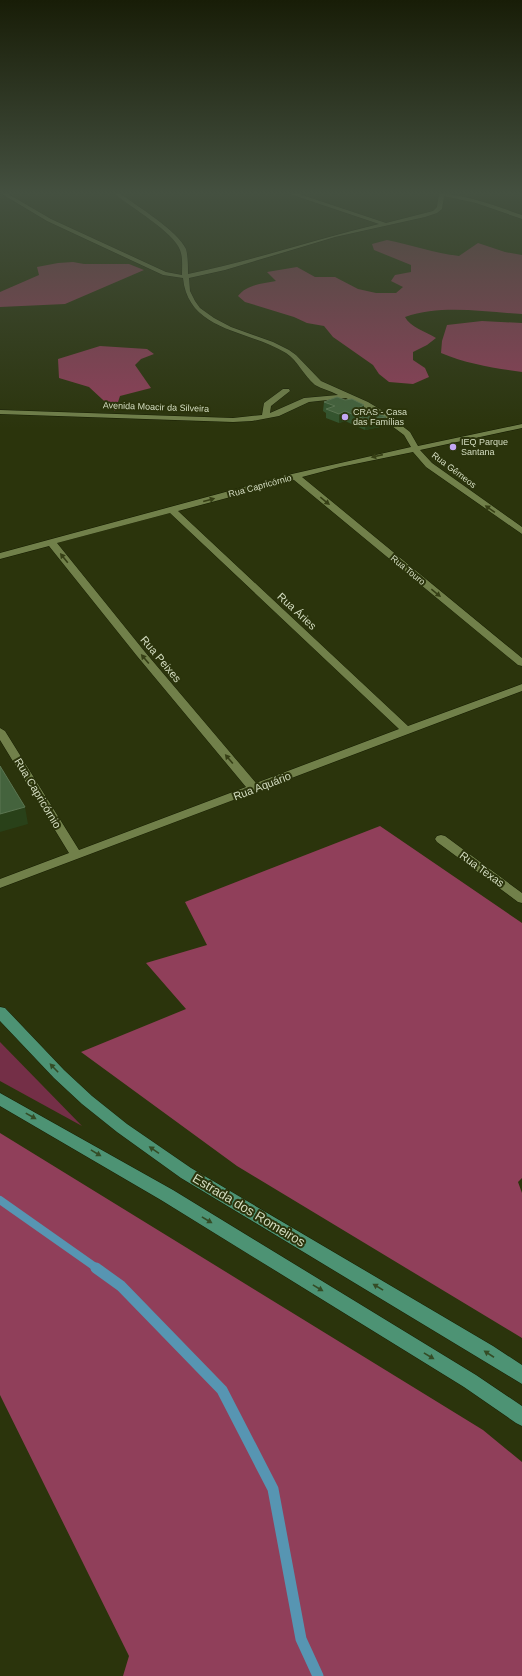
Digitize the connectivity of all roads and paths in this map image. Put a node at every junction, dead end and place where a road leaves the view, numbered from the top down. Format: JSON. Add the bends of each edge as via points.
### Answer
{"nodes":[{"id":1,"x":161,"y":272,"type":"edge"},
{"id":2,"x":186,"y":272,"type":"edge"},
{"id":3,"x":207,"y":272,"type":"edge"},
{"id":4,"x":185,"y":277,"type":"junction"},
{"id":5,"x":318,"y":383,"type":"junction"},
{"id":6,"x":286,"y":391,"type":"dead end"},
{"id":7,"x":347,"y":396,"type":"junction"},
{"id":8,"x":307,"y":400,"type":"junction"},
{"id":9,"x":0,"y":412,"type":"edge"},
{"id":10,"x":266,"y":416,"type":"junction"},
{"id":11,"x":521,"y":427,"type":"edge"},
{"id":12,"x":415,"y":448,"type":"junction"},
{"id":13,"x":295,"y":476,"type":"junction"},
{"id":14,"x":172,"y":510,"type":"junction"},
{"id":15,"x":522,"y":531,"type":"edge"},
{"id":16,"x":51,"y":542,"type":"junction"},
{"id":17,"x":0,"y":556,"type":"edge"},
{"id":18,"x":522,"y":663,"type":"edge"},
{"id":19,"x":522,"y":687,"type":"edge"},
{"id":20,"x":0,"y":730,"type":"edge"},
{"id":21,"x":406,"y":730,"type":"junction"},
{"id":22,"x":254,"y":789,"type":"junction"},
{"id":23,"x":441,"y":839,"type":"dead end"},
{"id":24,"x":76,"y":855,"type":"junction"},
{"id":25,"x":1,"y":884,"type":"edge"},
{"id":26,"x":522,"y":899,"type":"edge"},
{"id":27,"x":0,"y":1012,"type":"edge"},
{"id":28,"x":0,"y":1099,"type":"edge"},
{"id":29,"x":522,"y":1375,"type":"edge"},
{"id":30,"x":522,"y":1417,"type":"edge"}],
"edges":[{"from":1,"to":4,"type":"street"},
{"from":2,"to":4,"type":"street"},
{"from":3,"to":4,"type":"street"},
{"from":4,"to":5,"type":"street","via":[[192,302],[204,314],[229,328],[287,351]]},
{"from":5,"to":7,"type":"street","name":"Rua Gêmeos"},
{"from":5,"to":8,"type":"street"},
{"from":6,"to":10,"type":"street","via":[[267,405]]},
{"from":7,"to":8,"type":"street","name":"Avenida Moacir da Silveira"},
{"from":7,"to":12,"type":"street","name":"Rua Gêmeos","via":[[392,422],[407,434]]},
{"from":8,"to":10,"type":"street","name":"Avenida Moacir da Silveira"},
{"from":9,"to":10,"type":"street","name":"Avenida Moacir da Silveira","via":[[211,420]]},
{"from":11,"to":12,"type":"street","name":"Rua Capricórnio"},
{"from":12,"to":13,"type":"street","name":"Rua Capricórnio","one_way":true},
{"from":15,"to":12,"type":"street","name":"Rua Gêmeos","one_way":true,"via":[[438,472],[424,461]]},
{"from":14,"to":13,"type":"street","name":"Rua Capricórnio","one_way":true},
{"from":13,"to":18,"type":"street","name":"Rua Touro","one_way":true},
{"from":14,"to":16,"type":"street","name":"Rua Capricórnio"},
{"from":14,"to":21,"type":"street","name":"Rua Áries"},
{"from":16,"to":17,"type":"street","name":"Rua Capricórnio"},
{"from":22,"to":16,"type":"street","name":"Rua Peixes","one_way":true},
{"from":19,"to":21,"type":"street","name":"Rua Aquário"},
{"from":20,"to":24,"type":"street","name":"Rua Capricórnio"},
{"from":21,"to":22,"type":"street","name":"Rua Aquário"},
{"from":22,"to":24,"type":"street","name":"Rua Aquário"},
{"from":23,"to":26,"type":"street","name":"Rua Texas"},
{"from":24,"to":25,"type":"street","name":"Rua Aquário"},
{"from":29,"to":27,"type":"main road","name":"Estrada dos Romeiros","one_way":true,"via":[[186,1172],[122,1128],[59,1074]]},
{"from":28,"to":30,"type":"main road","one_way":true,"via":[[167,1195],[470,1381]]}]}
